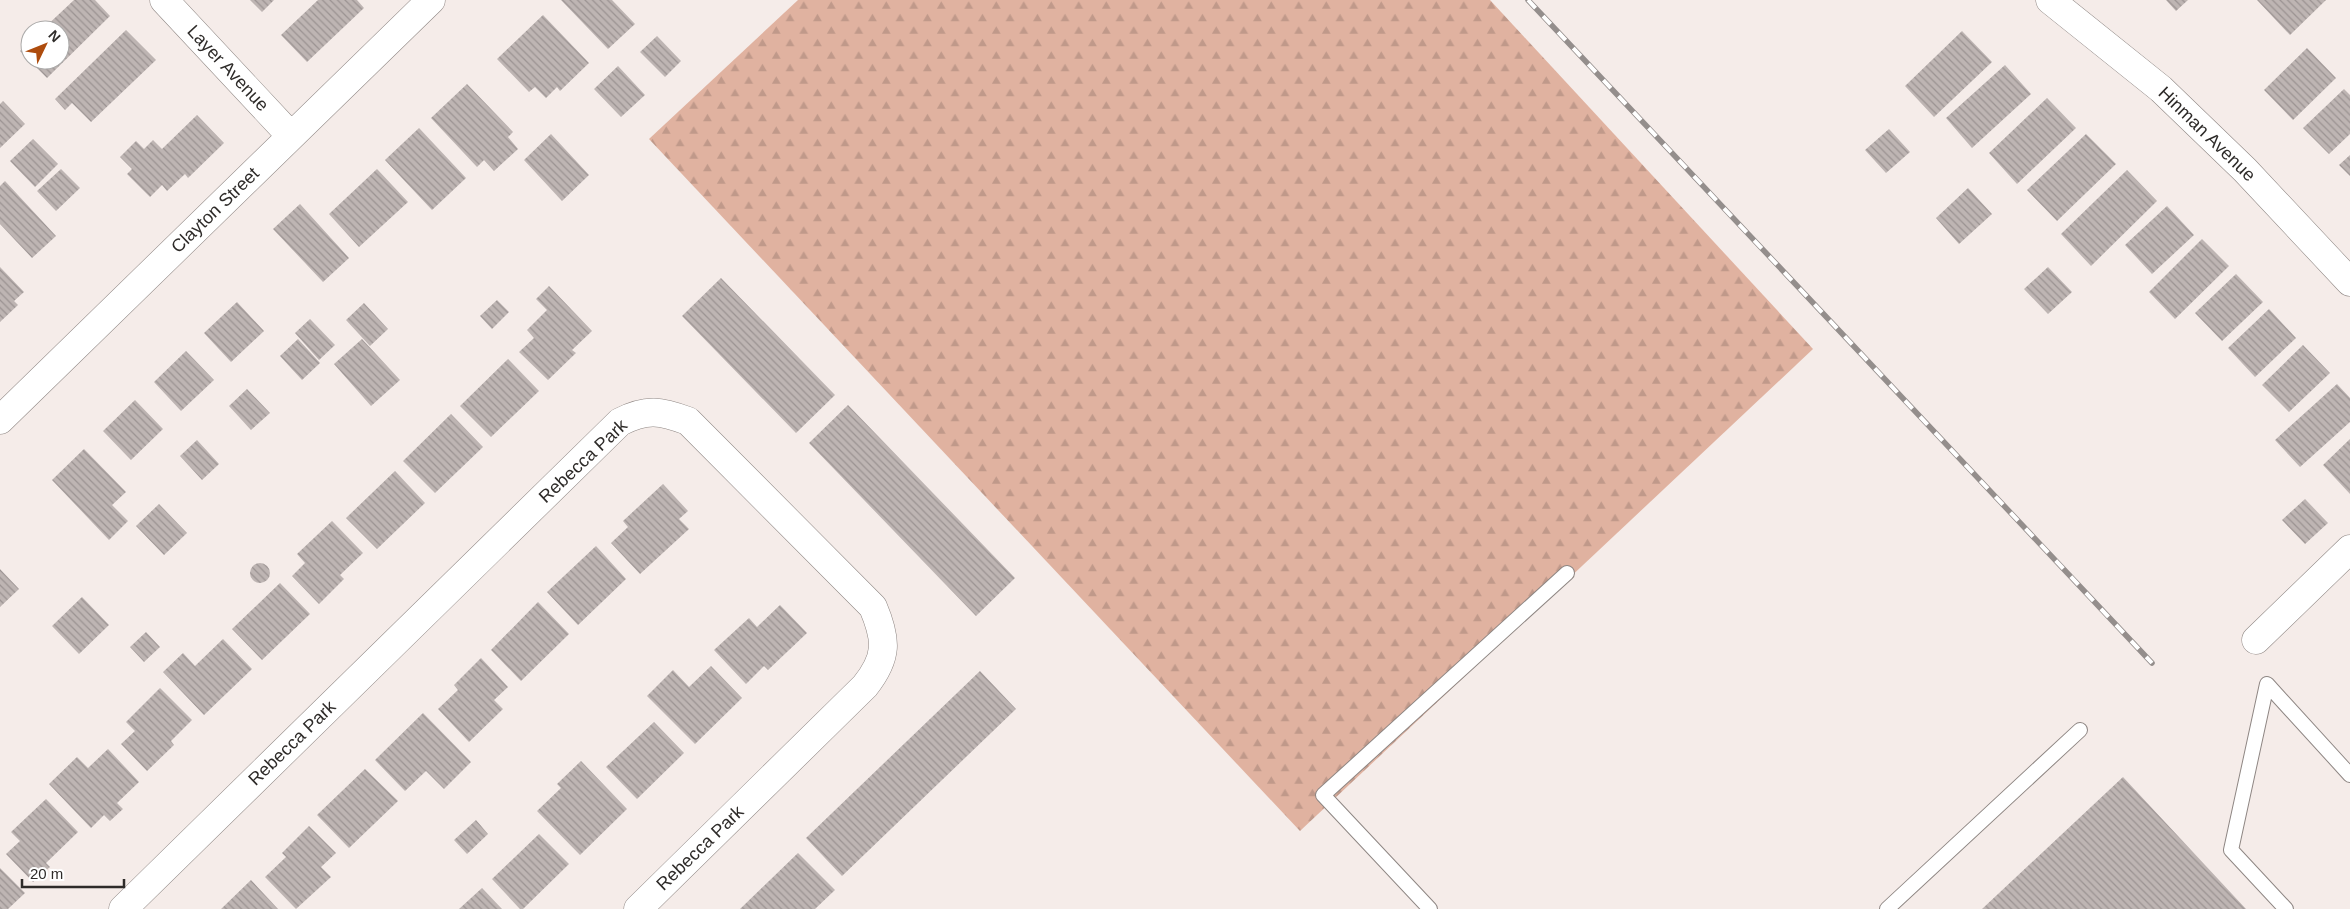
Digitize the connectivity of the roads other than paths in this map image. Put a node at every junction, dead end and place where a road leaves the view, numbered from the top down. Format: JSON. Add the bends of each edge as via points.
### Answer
{"nodes":[{"id":1,"x":164,"y":0,"type":"edge"},
{"id":2,"x":431,"y":0,"type":"edge"},
{"id":3,"x":2050,"y":0,"type":"edge"},
{"id":4,"x":291,"y":136,"type":"junction"},
{"id":5,"x":2350,"y":282,"type":"edge"},
{"id":6,"x":0,"y":420,"type":"edge"},
{"id":7,"x":2350,"y":550,"type":"edge"},
{"id":8,"x":1567,"y":574,"type":"dead end"},
{"id":9,"x":2256,"y":640,"type":"dead end"},
{"id":10,"x":2080,"y":730,"type":"dead end"},
{"id":11,"x":2350,"y":775,"type":"edge"},
{"id":12,"x":123,"y":909,"type":"edge"},
{"id":13,"x":638,"y":909,"type":"edge"},
{"id":14,"x":1430,"y":909,"type":"edge"},
{"id":15,"x":1887,"y":909,"type":"edge"},
{"id":16,"x":2286,"y":909,"type":"edge"}],
"edges":[{"from":1,"to":4,"type":"street","name":"Layer Avenue"},
{"from":2,"to":4,"type":"street","name":"Clayton Street"},
{"from":3,"to":5,"type":"street","name":"Hinman Avenue","via":[[2161,89],[2245,170]]},
{"from":4,"to":6,"type":"street","name":"Clayton Street"},
{"from":7,"to":9,"type":"street"},
{"from":8,"to":14,"type":"lane","via":[[1323,795]]},
{"from":10,"to":15,"type":"lane"},
{"from":11,"to":16,"type":"lane","via":[[2267,684],[2231,850]]},
{"from":12,"to":13,"type":"street","name":"Rebecca Park","via":[[620,422],[643,413],[664,412],[688,422],[873,607],[882,629],[884,650],[877,670],[865,686]]}]}
